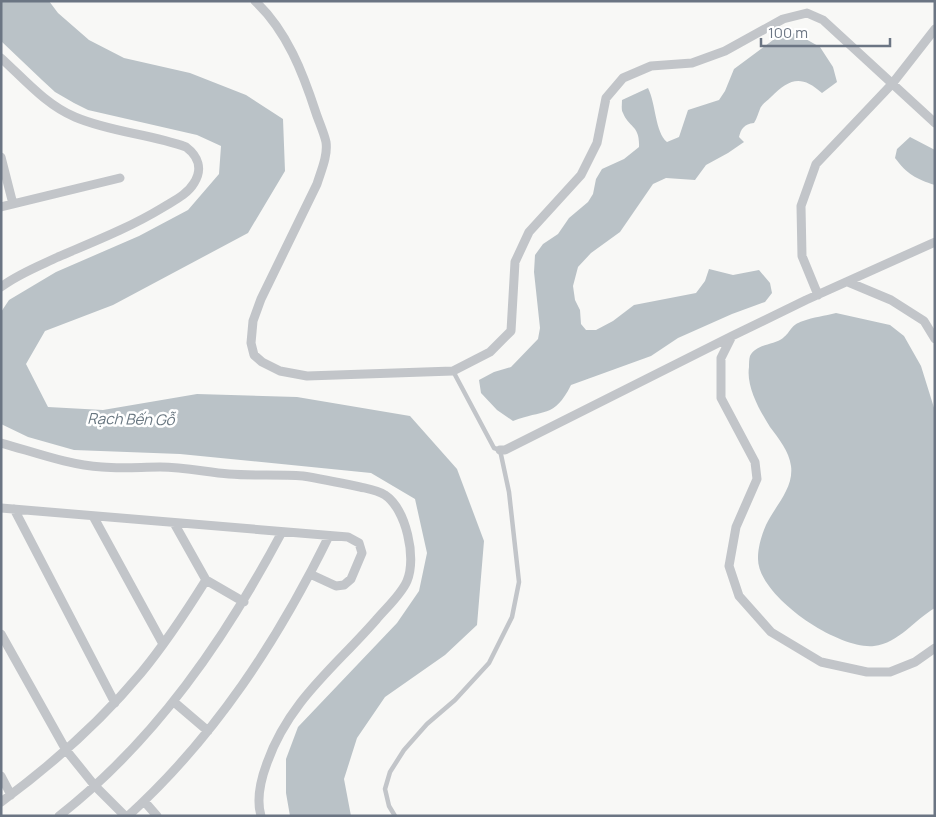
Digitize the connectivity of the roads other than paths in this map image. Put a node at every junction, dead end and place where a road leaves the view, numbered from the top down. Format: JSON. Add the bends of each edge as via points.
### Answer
{"nodes":[{"id":1,"x":255,"y":1,"type":"edge"},
{"id":2,"x":935,"y":29,"type":"edge"},
{"id":3,"x":1,"y":58,"type":"edge"},
{"id":4,"x":892,"y":84,"type":"junction"},
{"id":5,"x":935,"y":123,"type":"edge"},
{"id":6,"x":2,"y":160,"type":"edge"},
{"id":7,"x":120,"y":178,"type":"dead end"},
{"id":8,"x":13,"y":204,"type":"junction"},
{"id":9,"x":1,"y":207,"type":"edge"},
{"id":10,"x":935,"y":242,"type":"edge"},
{"id":11,"x":848,"y":282,"type":"junction"},
{"id":12,"x":1,"y":287,"type":"edge"},
{"id":13,"x":818,"y":295,"type":"junction"},
{"id":14,"x":732,"y":336,"type":"junction"},
{"id":15,"x":935,"y":338,"type":"edge"},
{"id":16,"x":453,"y":371,"type":"junction"},
{"id":17,"x":1,"y":442,"type":"edge"},
{"id":18,"x":500,"y":450,"type":"junction"},
{"id":19,"x":1,"y":508,"type":"edge"},
{"id":20,"x":14,"y":509,"type":"junction"},
{"id":21,"x":94,"y":516,"type":"junction"},
{"id":22,"x":174,"y":523,"type":"junction"},
{"id":23,"x":282,"y":532,"type":"junction"},
{"id":24,"x":329,"y":536,"type":"junction"},
{"id":25,"x":310,"y":574,"type":"junction"},
{"id":26,"x":206,"y":580,"type":"junction"},
{"id":27,"x":244,"y":602,"type":"junction"},
{"id":28,"x":1,"y":634,"type":"edge"},
{"id":29,"x":163,"y":644,"type":"junction"},
{"id":30,"x":935,"y":648,"type":"edge"},
{"id":31,"x":174,"y":702,"type":"junction"},
{"id":32,"x":115,"y":703,"type":"junction"},
{"id":33,"x":208,"y":730,"type":"junction"},
{"id":34,"x":66,"y":750,"type":"junction"},
{"id":35,"x":1,"y":776,"type":"edge"},
{"id":36,"x":96,"y":786,"type":"junction"},
{"id":37,"x":11,"y":795,"type":"junction"},
{"id":38,"x":144,"y":801,"type":"junction"},
{"id":39,"x":1,"y":802,"type":"edge"},
{"id":40,"x":59,"y":816,"type":"edge"},
{"id":41,"x":126,"y":816,"type":"edge"},
{"id":42,"x":157,"y":816,"type":"edge"},
{"id":43,"x":261,"y":816,"type":"edge"},
{"id":44,"x":395,"y":816,"type":"edge"}],
"edges":[{"from":1,"to":16,"type":"street","via":[[274,22],[290,49],[306,83],[326,143],[324,164],[317,184],[253,321],[250,343],[254,355],[280,371],[307,376]]},
{"from":2,"to":4,"type":"street"},
{"from":3,"to":12,"type":"street","via":[[40,95],[65,112],[92,123],[186,147],[198,159],[199,167],[195,182],[185,193],[150,216],[31,269]]},
{"from":4,"to":5,"type":"street"},
{"from":4,"to":13,"type":"street","via":[[816,164],[801,206],[802,256]]},
{"from":4,"to":16,"type":"street","via":[[823,20],[807,13],[783,19],[725,51],[692,64],[651,66],[622,78],[606,98],[597,142],[582,175],[529,232],[515,262],[512,331],[490,352]]},
{"from":6,"to":8,"type":"street"},
{"from":7,"to":8,"type":"street"},
{"from":8,"to":9,"type":"street"},
{"from":10,"to":11,"type":"street"},
{"from":11,"to":13,"type":"street"},
{"from":11,"to":15,"type":"street","via":[[891,300],[924,321]]},
{"from":13,"to":14,"type":"street"},
{"from":14,"to":18,"type":"street"},
{"from":14,"to":30,"type":"street","via":[[721,358],[721,398],[755,462],[757,479],[736,527],[729,566],[739,596],[771,632],[821,662],[867,672],[890,672],[915,662]]},
{"from":16,"to":18,"type":"lane","via":[[494,448]]},
{"from":17,"to":43,"type":"street","via":[[74,463],[102,467],[179,468],[321,479],[374,490],[386,496],[398,510],[410,544],[408,580],[286,722],[264,772],[260,793]]},
{"from":18,"to":44,"type":"lane","via":[[509,492],[519,582],[512,616],[489,663],[404,750],[390,772],[385,789],[388,806]]},
{"from":19,"to":20,"type":"street"},
{"from":20,"to":21,"type":"street"},
{"from":20,"to":32,"type":"street"},
{"from":21,"to":22,"type":"street"},
{"from":21,"to":29,"type":"street"},
{"from":22,"to":23,"type":"street"},
{"from":22,"to":26,"type":"street"},
{"from":23,"to":24,"type":"street"},
{"from":23,"to":27,"type":"street"},
{"from":24,"to":25,"type":"street"},
{"from":24,"to":25,"type":"street","via":[[354,539],[362,548],[351,579],[336,586]]},
{"from":25,"to":33,"type":"street","via":[[257,665]]},
{"from":26,"to":27,"type":"street"},
{"from":26,"to":29,"type":"street"},
{"from":27,"to":31,"type":"street"},
{"from":28,"to":34,"type":"street"},
{"from":29,"to":32,"type":"street"},
{"from":31,"to":33,"type":"street"},
{"from":31,"to":36,"type":"street"},
{"from":32,"to":34,"type":"street"},
{"from":33,"to":38,"type":"street"},
{"from":34,"to":36,"type":"street"},
{"from":34,"to":37,"type":"street"},
{"from":35,"to":37,"type":"street"},
{"from":36,"to":40,"type":"street"},
{"from":36,"to":41,"type":"street"},
{"from":37,"to":39,"type":"street"},
{"from":38,"to":41,"type":"street"},
{"from":38,"to":42,"type":"street"}]}
